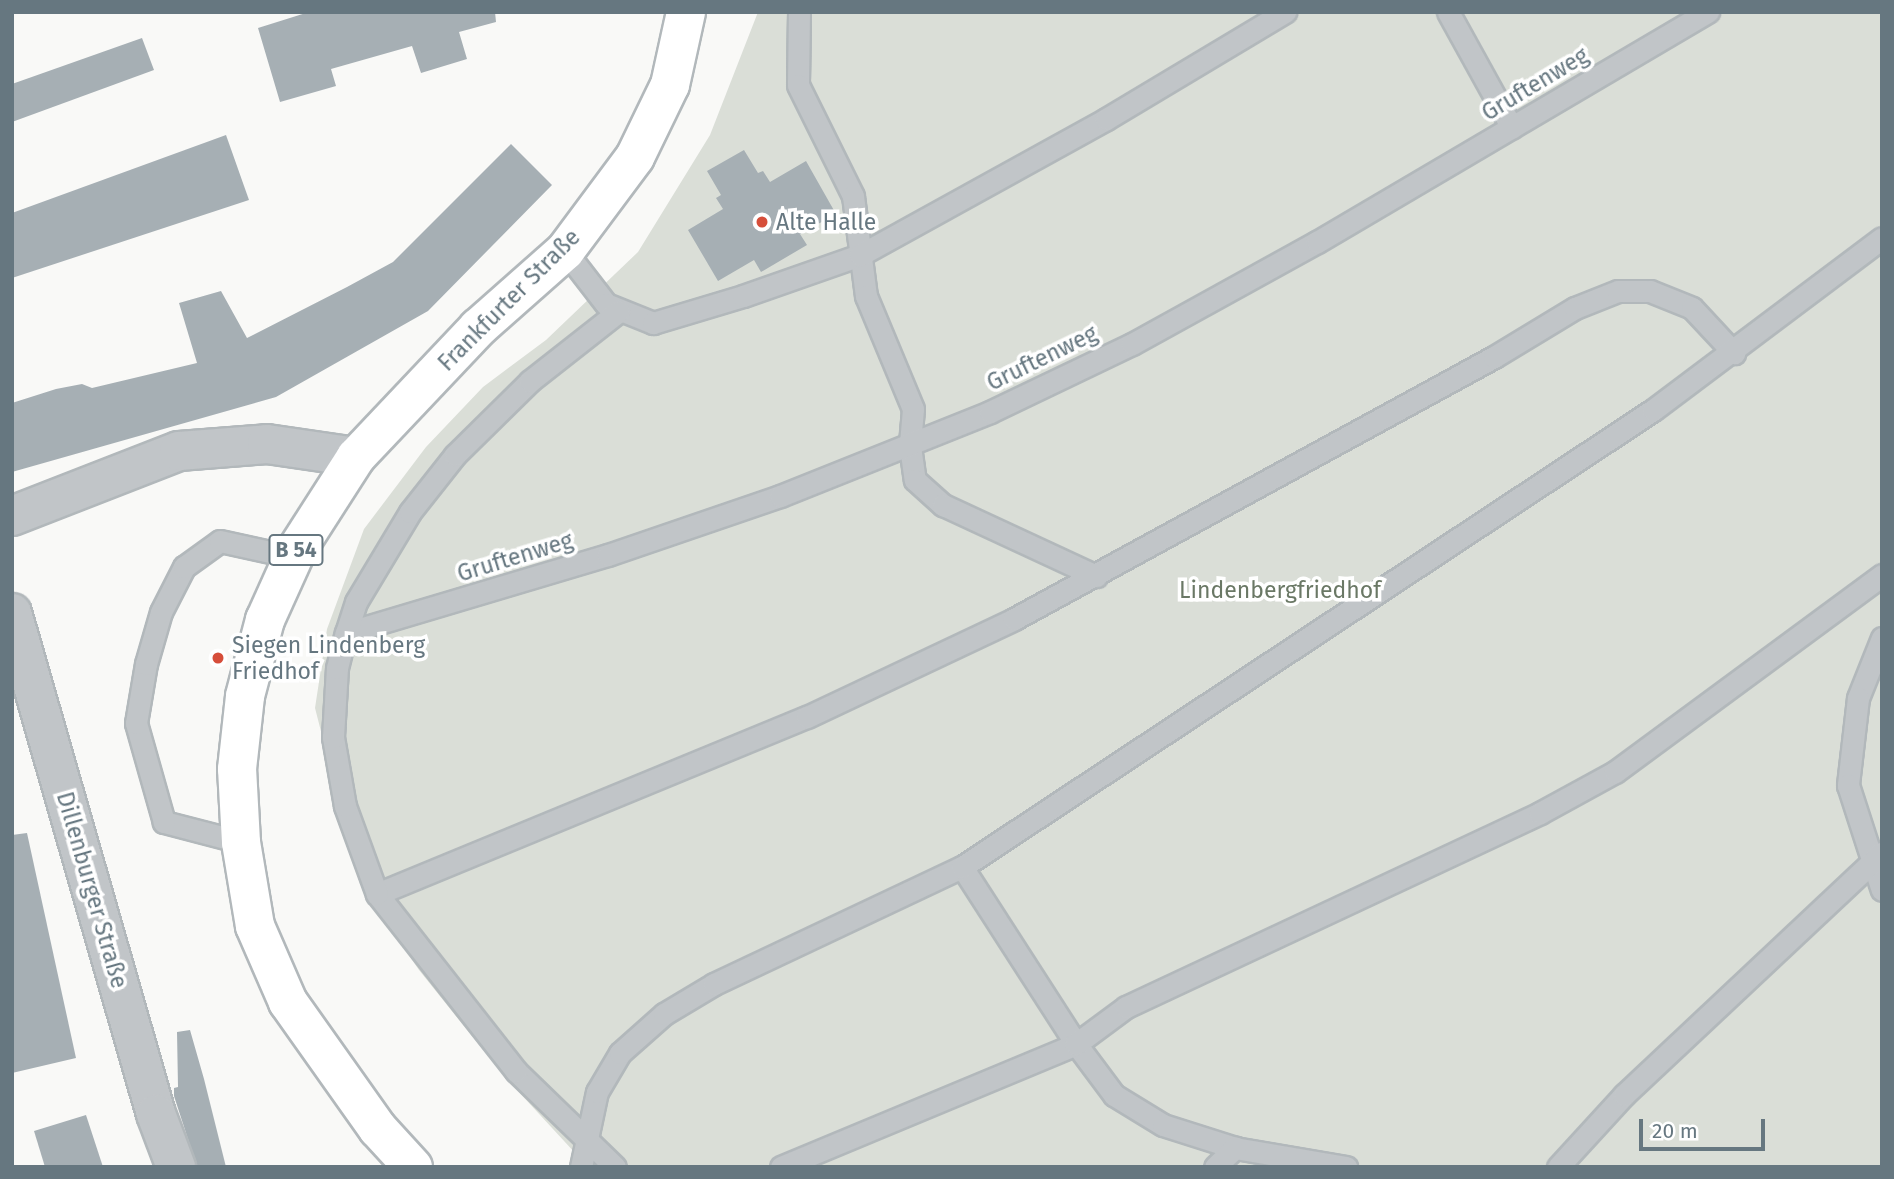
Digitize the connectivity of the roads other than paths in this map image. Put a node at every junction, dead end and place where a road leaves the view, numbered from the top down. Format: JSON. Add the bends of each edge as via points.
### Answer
{"nodes":[{"id":1,"x":686,"y":12,"type":"edge"},
{"id":2,"x":799,"y":12,"type":"edge"},
{"id":3,"x":1285,"y":12,"type":"edge"},
{"id":4,"x":1448,"y":12,"type":"edge"},
{"id":5,"x":1707,"y":12,"type":"edge"},
{"id":6,"x":1512,"y":128,"type":"junction"},
{"id":7,"x":1882,"y":238,"type":"edge"},
{"id":8,"x":565,"y":251,"type":"junction"},
{"id":9,"x":860,"y":255,"type":"junction"},
{"id":10,"x":619,"y":311,"type":"junction"},
{"id":11,"x":1734,"y":353,"type":"junction"},
{"id":12,"x":910,"y":446,"type":"junction"},
{"id":13,"x":356,"y":457,"type":"junction"},
{"id":14,"x":12,"y":516,"type":"edge"},
{"id":15,"x":297,"y":549,"type":"junction"},
{"id":16,"x":1882,"y":575,"type":"edge"},
{"id":17,"x":1096,"y":576,"type":"junction"},
{"id":18,"x":12,"y":613,"type":"edge"},
{"id":19,"x":346,"y":633,"type":"junction"},
{"id":20,"x":1882,"y":638,"type":"edge"},
{"id":21,"x":241,"y":842,"type":"junction"},
{"id":22,"x":1877,"y":858,"type":"edge"},
{"id":23,"x":962,"y":867,"type":"junction"},
{"id":24,"x":1882,"y":890,"type":"edge"},
{"id":25,"x":377,"y":894,"type":"junction"},
{"id":26,"x":1076,"y":1044,"type":"junction"},
{"id":27,"x":585,"y":1138,"type":"junction"},
{"id":28,"x":1235,"y":1148,"type":"junction"},
{"id":29,"x":176,"y":1167,"type":"edge"},
{"id":30,"x":414,"y":1167,"type":"edge"},
{"id":31,"x":581,"y":1167,"type":"edge"},
{"id":32,"x":615,"y":1167,"type":"edge"},
{"id":33,"x":782,"y":1167,"type":"edge"},
{"id":34,"x":1215,"y":1167,"type":"edge"},
{"id":35,"x":1346,"y":1167,"type":"edge"},
{"id":36,"x":1558,"y":1167,"type":"edge"}],
"edges":[{"from":1,"to":8,"type":"main road","name":"Frankfurter Straße","number":"B 54","via":[[670,85],[635,157]]},
{"from":2,"to":9,"type":"lane","via":[[798,85],[853,195]]},
{"from":3,"to":9,"type":"lane","via":[[1106,119]]},
{"from":4,"to":6,"type":"lane"},
{"from":5,"to":6,"type":"lane","name":"Gruftenweg"},
{"from":6,"to":12,"type":"lane","name":"Gruftenweg","via":[[1132,344]]},
{"from":7,"to":11,"type":"lane"},
{"from":8,"to":10,"type":"lane","via":[[606,304]]},
{"from":8,"to":13,"type":"main road","name":"Frankfurter Straße","number":"B 54","via":[[478,328]]},
{"from":9,"to":10,"type":"lane","via":[[653,323]]},
{"from":9,"to":12,"type":"lane","via":[[866,296],[913,409]]},
{"from":10,"to":19,"type":"lane","via":[[530,381],[456,455],[410,512],[381,558]]},
{"from":11,"to":17,"type":"lane","via":[[1692,308],[1650,291],[1618,291],[1575,308]]},
{"from":11,"to":23,"type":"lane"},
{"from":12,"to":17,"type":"lane","via":[[915,480],[943,505]]},
{"from":12,"to":19,"type":"lane","name":"Gruftenweg","via":[[608,555]]},
{"from":13,"to":14,"type":"street","via":[[267,444],[179,451]]},
{"from":13,"to":15,"type":"main road","name":"Frankfurter Straße","number":"B 54"},
{"from":15,"to":21,"type":"main road","name":"Frankfurter Straße","number":"B 54","via":[[265,620],[245,696],[237,769]]},
{"from":15,"to":21,"type":"lane","via":[[275,552],[220,541],[184,567],[161,612],[146,664],[136,723],[164,822]]},
{"from":16,"to":26,"type":"lane","via":[[1615,772],[1467,850],[1126,1007]]},
{"from":17,"to":25,"type":"lane","via":[[807,718]]},
{"from":18,"to":29,"type":"street","name":"Dillenburger Straße","via":[[156,1114]]},
{"from":19,"to":25,"type":"lane","via":[[337,668],[333,737],[345,806]]},
{"from":20,"to":22,"type":"lane","via":[[1858,698],[1849,785]]},
{"from":21,"to":30,"type":"main road","name":"Frankfurter Straße","number":"B 54","via":[[255,926],[288,1002],[378,1129]]},
{"from":22,"to":24,"type":"lane"},
{"from":22,"to":36,"type":"lane","via":[[1624,1095]]},
{"from":23,"to":26,"type":"lane"},
{"from":23,"to":27,"type":"lane","via":[[714,985],[664,1014],[620,1053],[597,1092]]},
{"from":25,"to":27,"type":"lane","via":[[516,1071]]},
{"from":26,"to":28,"type":"lane","via":[[1114,1095],[1163,1125]]},
{"from":26,"to":33,"type":"lane"},
{"from":27,"to":31,"type":"lane"},
{"from":27,"to":32,"type":"lane"},
{"from":28,"to":34,"type":"lane"},
{"from":28,"to":35,"type":"lane"}]}
